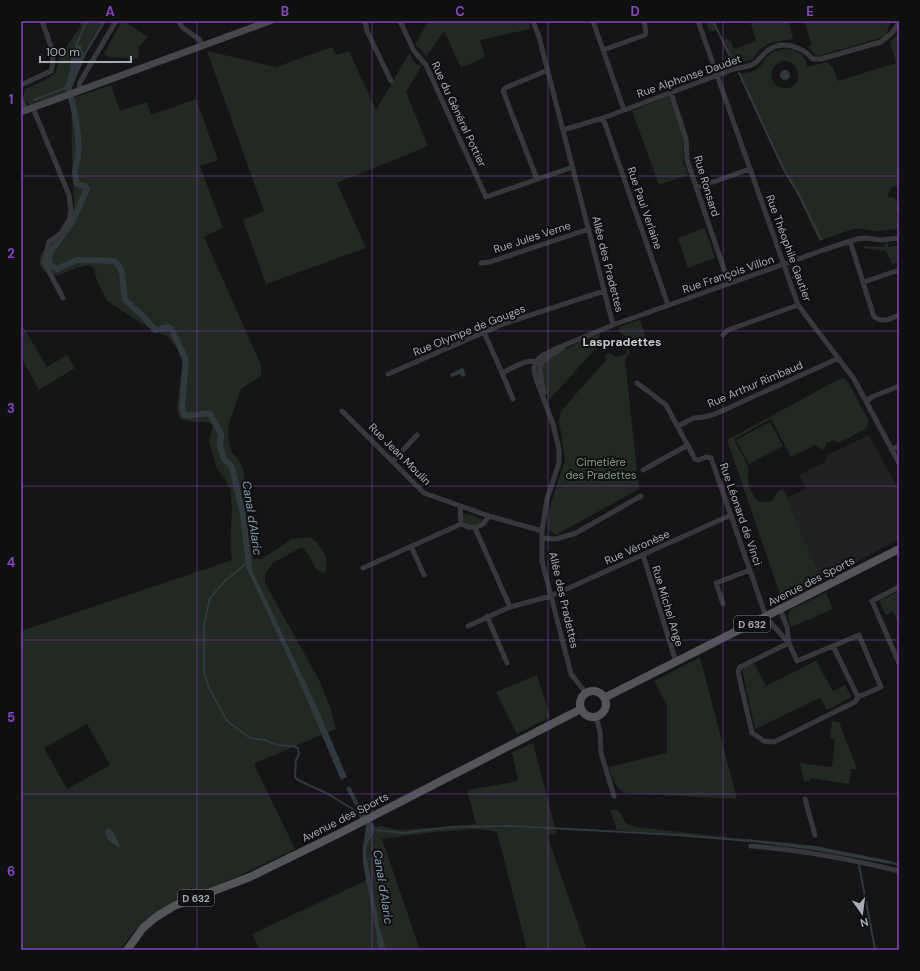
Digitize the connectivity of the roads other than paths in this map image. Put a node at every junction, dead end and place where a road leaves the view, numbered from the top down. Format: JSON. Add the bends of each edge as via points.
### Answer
{"nodes":[{"id":1,"x":42,"y":21,"type":"edge"},
{"id":2,"x":116,"y":21,"type":"edge"},
{"id":3,"x":179,"y":21,"type":"edge"},
{"id":4,"x":270,"y":21,"type":"edge"},
{"id":5,"x":365,"y":21,"type":"edge"},
{"id":6,"x":400,"y":21,"type":"edge"},
{"id":7,"x":533,"y":21,"type":"edge"},
{"id":8,"x":593,"y":21,"type":"edge"},
{"id":9,"x":644,"y":21,"type":"edge"},
{"id":10,"x":698,"y":21,"type":"edge"},
{"id":11,"x":899,"y":23,"type":"edge"},
{"id":12,"x":202,"y":46,"type":"junction"},
{"id":13,"x":603,"y":50,"type":"junction"},
{"id":14,"x":548,"y":70,"type":"junction"},
{"id":15,"x":717,"y":76,"type":"junction"},
{"id":16,"x":390,"y":81,"type":"dead end"},
{"id":17,"x":21,"y":85,"type":"edge"},
{"id":18,"x":78,"y":92,"type":"junction"},
{"id":19,"x":671,"y":93,"type":"junction"},
{"id":20,"x":21,"y":98,"type":"edge"},
{"id":21,"x":27,"y":110,"type":"edge"},
{"id":22,"x":624,"y":110,"type":"junction"},
{"id":23,"x":603,"y":118,"type":"junction"},
{"id":24,"x":563,"y":130,"type":"junction"},
{"id":25,"x":573,"y":167,"type":"junction"},
{"id":26,"x":750,"y":169,"type":"junction"},
{"id":27,"x":537,"y":179,"type":"junction"},
{"id":28,"x":696,"y":188,"type":"junction"},
{"id":29,"x":589,"y":229,"type":"junction"},
{"id":30,"x":899,"y":238,"type":"edge"},
{"id":31,"x":850,"y":241,"type":"junction"},
{"id":32,"x":481,"y":263,"type":"dead end"},
{"id":33,"x":783,"y":265,"type":"junction"},
{"id":34,"x":899,"y":270,"type":"edge"},
{"id":35,"x":864,"y":282,"type":"junction"},
{"id":36,"x":729,"y":284,"type":"junction"},
{"id":37,"x":604,"y":292,"type":"junction"},
{"id":38,"x":63,"y":298,"type":"dead end"},
{"id":39,"x":668,"y":305,"type":"junction"},
{"id":40,"x":798,"y":305,"type":"junction"},
{"id":41,"x":899,"y":316,"type":"edge"},
{"id":42,"x":613,"y":325,"type":"junction"},
{"id":43,"x":484,"y":332,"type":"junction"},
{"id":44,"x":723,"y":335,"type":"dead end"},
{"id":45,"x":839,"y":358,"type":"junction"},
{"id":46,"x":538,"y":363,"type":"junction"},
{"id":47,"x":502,"y":372,"type":"junction"},
{"id":48,"x":388,"y":374,"type":"dead end"},
{"id":49,"x":637,"y":383,"type":"dead end"},
{"id":50,"x":899,"y":386,"type":"edge"},
{"id":51,"x":513,"y":399,"type":"dead end"},
{"id":52,"x":867,"y":401,"type":"junction"},
{"id":53,"x":342,"y":411,"type":"dead end"},
{"id":54,"x":678,"y":426,"type":"junction"},
{"id":55,"x":417,"y":435,"type":"dead end"},
{"id":56,"x":688,"y":445,"type":"junction"},
{"id":57,"x":899,"y":446,"type":"edge"},
{"id":58,"x":892,"y":449,"type":"junction"},
{"id":59,"x":393,"y":460,"type":"junction"},
{"id":60,"x":899,"y":463,"type":"edge"},
{"id":61,"x":643,"y":470,"type":"dead end"},
{"id":62,"x":641,"y":496,"type":"dead end"},
{"id":63,"x":460,"y":506,"type":"junction"},
{"id":64,"x":731,"y":515,"type":"junction"},
{"id":65,"x":489,"y":516,"type":"junction"},
{"id":66,"x":461,"y":524,"type":"junction"},
{"id":67,"x":475,"y":528,"type":"junction"},
{"id":68,"x":542,"y":531,"type":"junction"},
{"id":69,"x":542,"y":538,"type":"junction"},
{"id":70,"x":411,"y":546,"type":"junction"},
{"id":71,"x":899,"y":549,"type":"edge"},
{"id":72,"x":643,"y":555,"type":"junction"},
{"id":73,"x":363,"y":568,"type":"dead end"},
{"id":74,"x":750,"y":570,"type":"junction"},
{"id":75,"x":424,"y":575,"type":"dead end"},
{"id":76,"x":899,"y":587,"type":"edge"},
{"id":77,"x":551,"y":596,"type":"junction"},
{"id":78,"x":723,"y":604,"type":"dead end"},
{"id":79,"x":510,"y":607,"type":"junction"},
{"id":80,"x":780,"y":609,"type":"junction"},
{"id":81,"x":487,"y":616,"type":"junction"},
{"id":82,"x":766,"y":616,"type":"junction"},
{"id":83,"x":468,"y":626,"type":"dead end"},
{"id":84,"x":789,"y":643,"type":"junction"},
{"id":85,"x":833,"y":646,"type":"junction"},
{"id":86,"x":507,"y":662,"type":"dead end"},
{"id":87,"x":676,"y":662,"type":"junction"},
{"id":88,"x":899,"y":663,"type":"edge"},
{"id":89,"x":586,"y":694,"type":"junction"},
{"id":90,"x":858,"y":697,"type":"junction"},
{"id":91,"x":604,"y":698,"type":"junction"},
{"id":92,"x":581,"y":709,"type":"junction"},
{"id":93,"x":596,"y":716,"type":"junction"},
{"id":94,"x":614,"y":796,"type":"dead end"},
{"id":95,"x":805,"y":799,"type":"dead end"},
{"id":96,"x":815,"y":835,"type":"dead end"},
{"id":97,"x":751,"y":846,"type":"dead end"},
{"id":98,"x":899,"y":871,"type":"edge"},
{"id":99,"x":127,"y":950,"type":"edge"}],
"edges":[{"from":1,"to":17,"type":"street","via":[[54,64],[51,72]]},
{"from":2,"to":18,"type":"street","via":[[80,82]]},
{"from":3,"to":12,"type":"street","via":[[182,27],[200,40]]},
{"from":4,"to":12,"type":"street"},
{"from":5,"to":16,"type":"street"},
{"from":6,"to":27,"type":"street","name":"Rue du Général Pottier","via":[[414,51],[426,65],[486,197]]},
{"from":7,"to":14,"type":"street","name":"Allée des Pradettes"},
{"from":8,"to":13,"type":"street"},
{"from":9,"to":13,"type":"street","via":[[644,35]]},
{"from":10,"to":15,"type":"street","name":"Rue Théophile Gautier"},
{"from":11,"to":15,"type":"street","name":"Rue Alphonse Daudet","via":[[881,42],[821,59],[812,59],[800,48],[776,46],[765,52],[755,64]]},
{"from":12,"to":18,"type":"street"},
{"from":13,"to":22,"type":"street"},
{"from":14,"to":24,"type":"street","name":"Allée des Pradettes"},
{"from":14,"to":27,"type":"street","via":[[503,91]]},
{"from":15,"to":19,"type":"street","name":"Rue Alphonse Daudet"},
{"from":15,"to":26,"type":"street","name":"Rue Théophile Gautier"},
{"from":18,"to":21,"type":"street"},
{"from":19,"to":22,"type":"street","name":"Rue Alphonse Daudet"},
{"from":19,"to":28,"type":"street","name":"Rue Ronsard","via":[[686,139],[687,160]]},
{"from":20,"to":21,"type":"street"},
{"from":21,"to":38,"type":"street","via":[[69,196],[71,210],[68,220],[60,233],[49,242],[44,262]]},
{"from":22,"to":23,"type":"street","name":"Rue Alphonse Daudet"},
{"from":23,"to":24,"type":"street","name":"Rue Alphonse Daudet"},
{"from":23,"to":39,"type":"street","name":"Rue Paul Verlaine"},
{"from":24,"to":25,"type":"street","name":"Allée des Pradettes"},
{"from":25,"to":27,"type":"street"},
{"from":25,"to":29,"type":"street","name":"Allée des Pradettes"},
{"from":26,"to":28,"type":"street"},
{"from":26,"to":33,"type":"street","name":"Rue Théophile Gautier"},
{"from":28,"to":36,"type":"street","name":"Rue Ronsard"},
{"from":29,"to":32,"type":"street","name":"Rue Jules Verne"},
{"from":29,"to":37,"type":"street","name":"Allée des Pradettes"},
{"from":30,"to":31,"type":"street","name":"Rue François Villon","via":[[866,238]]},
{"from":31,"to":33,"type":"street","name":"Rue François Villon"},
{"from":31,"to":35,"type":"street"},
{"from":33,"to":36,"type":"street","name":"Rue François Villon"},
{"from":33,"to":40,"type":"street","name":"Rue Théophile Gautier"},
{"from":34,"to":35,"type":"street"},
{"from":35,"to":41,"type":"street","via":[[874,317],[885,321]]},
{"from":36,"to":39,"type":"street","name":"Rue François Villon"},
{"from":37,"to":42,"type":"street","name":"Allée des Pradettes"},
{"from":37,"to":43,"type":"street","name":"Rue Olympe de Gouges"},
{"from":39,"to":42,"type":"street","name":"Rue François Villon"},
{"from":40,"to":44,"type":"street","via":[[728,330]]},
{"from":40,"to":45,"type":"street","name":"Rue Théophile Gautier"},
{"from":42,"to":46,"type":"street","name":"Allée des Pradettes","via":[[573,342]]},
{"from":43,"to":47,"type":"street"},
{"from":43,"to":48,"type":"street","name":"Rue Olympe de Gouges"},
{"from":45,"to":52,"type":"street","name":"Rue Théophile Gautier"},
{"from":45,"to":54,"type":"street","name":"Rue Arthur Rimbaud","via":[[715,414],[694,418]]},
{"from":46,"to":47,"type":"street","via":[[530,361]]},
{"from":46,"to":68,"type":"street","name":"Allée des Pradettes","via":[[558,450],[558,463],[546,499]]},
{"from":47,"to":51,"type":"street"},
{"from":49,"to":54,"type":"street","name":"Rue Léonard de Vinci","via":[[666,404]]},
{"from":50,"to":52,"type":"street"},
{"from":52,"to":58,"type":"street","name":"Rue Théophile Gautier"},
{"from":53,"to":59,"type":"street","name":"Rue Jean Moulin"},
{"from":54,"to":56,"type":"street","name":"Rue Léonard de Vinci"},
{"from":55,"to":59,"type":"street"},
{"from":56,"to":61,"type":"street"},
{"from":56,"to":64,"type":"street","name":"Rue Léonard de Vinci","via":[[695,459],[711,458]]},
{"from":57,"to":58,"type":"street"},
{"from":58,"to":60,"type":"street","name":"Rue Théophile Gautier"},
{"from":59,"to":63,"type":"street","name":"Rue Jean Moulin","via":[[424,493]]},
{"from":62,"to":69,"type":"street","via":[[576,534],[556,539]]},
{"from":63,"to":65,"type":"street","name":"Rue Jean Moulin"},
{"from":63,"to":66,"type":"street"},
{"from":64,"to":72,"type":"street","name":"Rue Véronèse"},
{"from":64,"to":74,"type":"street","name":"Rue Léonard de Vinci"},
{"from":65,"to":67,"type":"street","via":[[483,524]]},
{"from":65,"to":68,"type":"street","name":"Rue Jean Moulin"},
{"from":66,"to":67,"type":"street"},
{"from":66,"to":70,"type":"street"},
{"from":67,"to":79,"type":"street"},
{"from":68,"to":69,"type":"street","name":"Allée des Pradettes"},
{"from":69,"to":77,"type":"street","name":"Allée des Pradettes","via":[[542,560]]},
{"from":70,"to":73,"type":"street"},
{"from":70,"to":75,"type":"street"},
{"from":71,"to":80,"type":"main road","name":"Avenue des Sports","number":"D 632"},
{"from":72,"to":77,"type":"street","name":"Rue Véronèse"},
{"from":72,"to":87,"type":"street","name":"Rue Michel Ange"},
{"from":74,"to":78,"type":"street","via":[[716,583]]},
{"from":74,"to":82,"type":"street","name":"Rue Léonard de Vinci"},
{"from":76,"to":88,"type":"street","via":[[872,601]]},
{"from":77,"to":79,"type":"street","name":"Rue Véronèse"},
{"from":77,"to":89,"type":"street","name":"Allée des Pradettes","via":[[571,674]]},
{"from":79,"to":81,"type":"street","name":"Rue Véronèse"},
{"from":80,"to":82,"type":"main road","name":"Avenue des Sports","number":"D 632"},
{"from":80,"to":84,"type":"street","via":[[787,627]]},
{"from":81,"to":83,"type":"street","name":"Rue Véronèse"},
{"from":81,"to":86,"type":"street"},
{"from":82,"to":84,"type":"street","name":"Rue Léonard de Vinci"},
{"from":82,"to":87,"type":"main road","name":"Avenue des Sports","number":"D 632"},
{"from":84,"to":85,"type":"street","via":[[797,661]]},
{"from":84,"to":90,"type":"street","via":[[740,667],[738,672],[752,732],[764,741],[774,742],[855,702]]},
{"from":85,"to":90,"type":"street"},
{"from":85,"to":90,"type":"street","via":[[859,635],[881,687]]},
{"from":87,"to":91,"type":"main road","name":"Avenue des Sports","number":"D 632"},
{"from":89,"to":91,"type":"main road","via":[[594,692]]},
{"from":89,"to":92,"type":"main road","via":[[581,699]]},
{"from":91,"to":93,"type":"main road","via":[[605,709]]},
{"from":92,"to":93,"type":"main road","via":[[589,716]]},
{"from":92,"to":99,"type":"main road","name":"Avenue des Sports","number":"D 632","via":[[250,877],[174,906],[143,928]]},
{"from":93,"to":94,"type":"street","via":[[601,753]]},
{"from":95,"to":96,"type":"street"},
{"from":97,"to":98,"type":"street","via":[[816,853]]}]}
